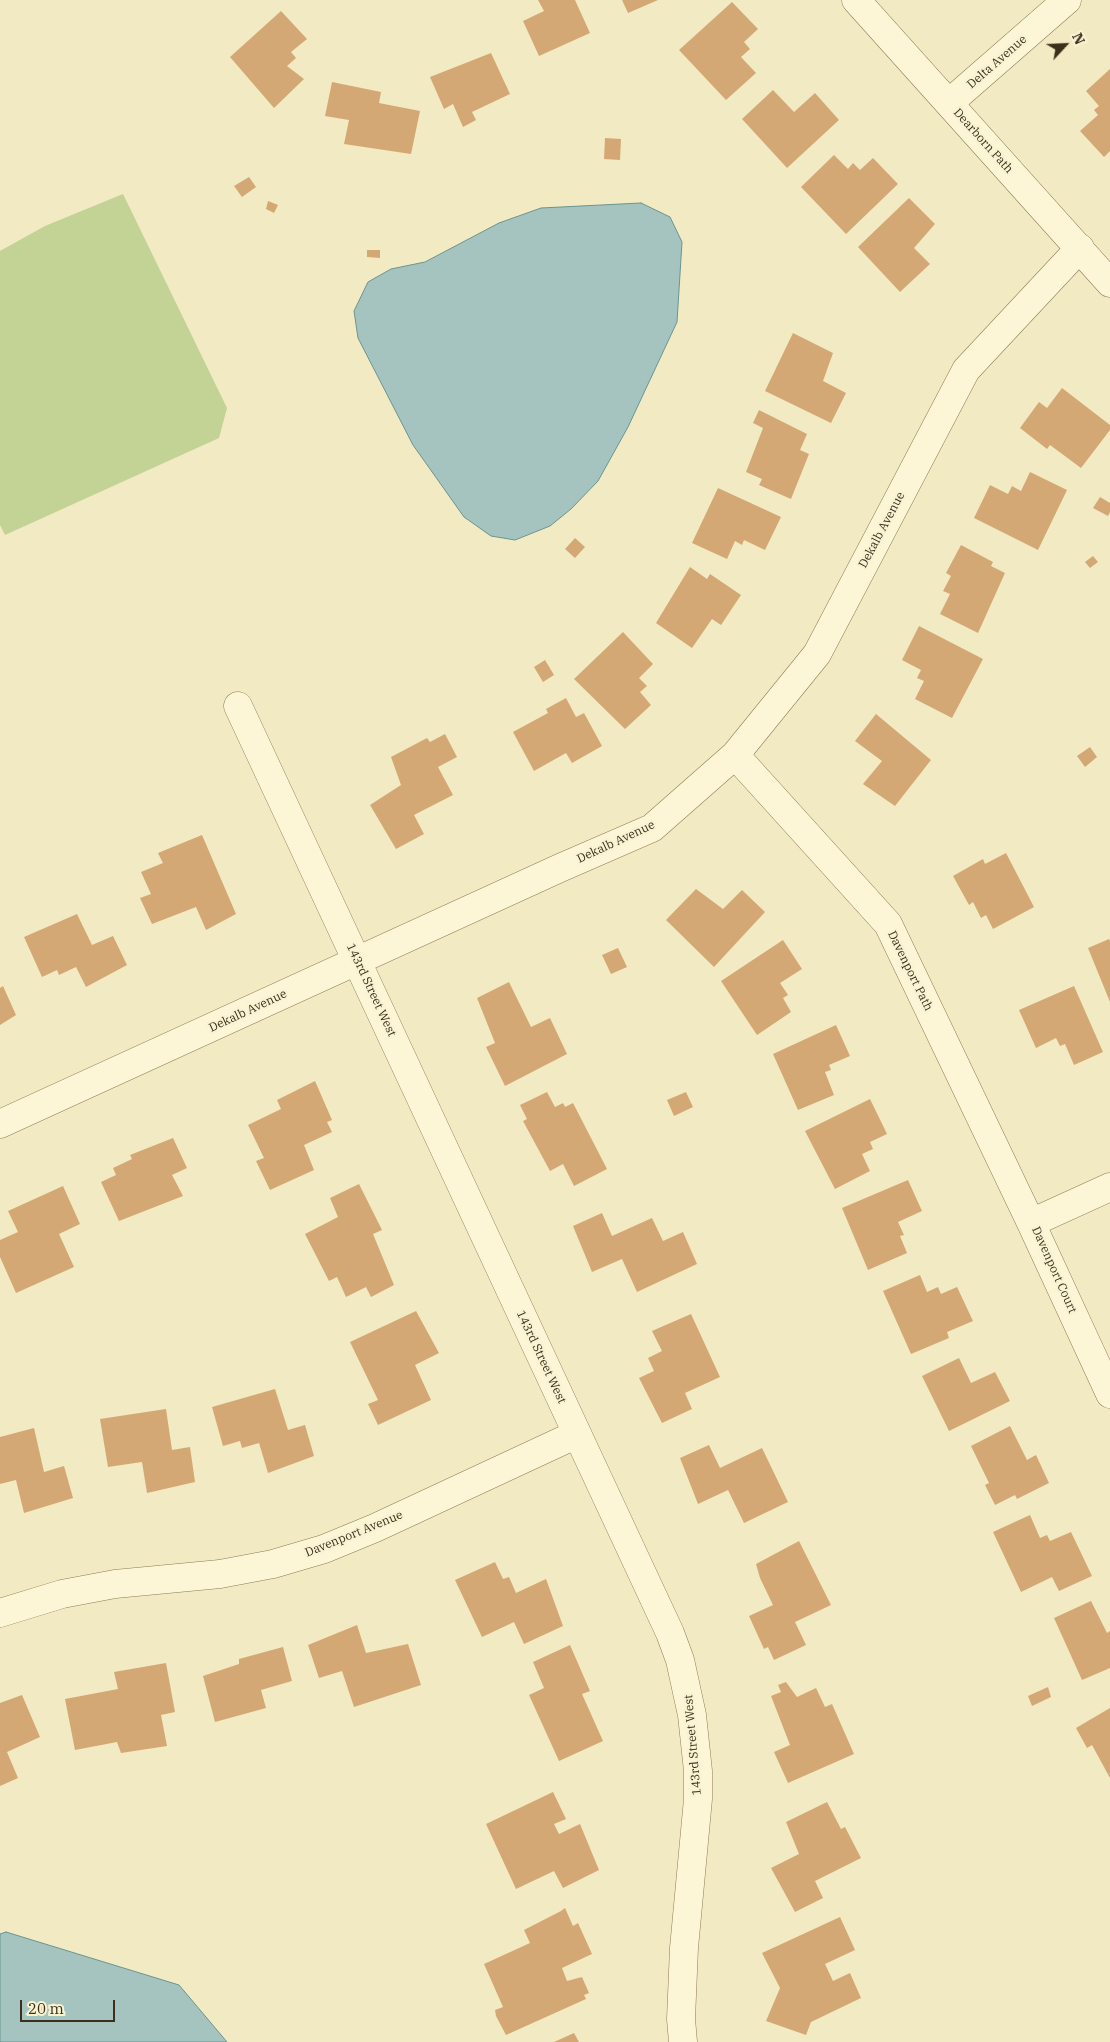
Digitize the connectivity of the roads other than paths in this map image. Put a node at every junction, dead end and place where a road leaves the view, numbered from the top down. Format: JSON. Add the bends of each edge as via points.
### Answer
{"nodes":[{"id":1,"x":856,"y":0,"type":"edge"},
{"id":2,"x":1067,"y":0,"type":"edge"},
{"id":3,"x":949,"y":103,"type":"junction"},
{"id":4,"x":1080,"y":248,"type":"junction"},
{"id":5,"x":1110,"y":283,"type":"edge"},
{"id":6,"x":238,"y":706,"type":"dead end"},
{"id":7,"x":735,"y":755,"type":"junction"},
{"id":8,"x":358,"y":961,"type":"junction"},
{"id":9,"x":0,"y":1124,"type":"edge"},
{"id":10,"x":1110,"y":1186,"type":"edge"},
{"id":11,"x":1031,"y":1223,"type":"junction"},
{"id":12,"x":1110,"y":1394,"type":"edge"},
{"id":13,"x":577,"y":1434,"type":"junction"},
{"id":14,"x":0,"y":1613,"type":"edge"},
{"id":15,"x":683,"y":2042,"type":"edge"}],
"edges":[{"from":1,"to":3,"type":"street","name":"Dearborn Path"},
{"from":2,"to":3,"type":"street","name":"Delta Avenue"},
{"from":3,"to":4,"type":"street","name":"Dearborn Path"},
{"from":4,"to":5,"type":"street","name":"Dearborn Path"},
{"from":4,"to":7,"type":"street","name":"Dekalb Avenue","via":[[966,370],[817,654]]},
{"from":6,"to":8,"type":"street","name":"143rd Street West"},
{"from":7,"to":8,"type":"street","name":"Dekalb Avenue","via":[[652,828]]},
{"from":7,"to":11,"type":"street","name":"Davenport Path","via":[[888,924]]},
{"from":8,"to":9,"type":"street","name":"Dekalb Avenue"},
{"from":8,"to":13,"type":"street","name":"143rd Street West"},
{"from":10,"to":11,"type":"street","name":"Davenport Court"},
{"from":11,"to":12,"type":"street","name":"Davenport Court"},
{"from":13,"to":14,"type":"street","name":"Davenport Avenue","via":[[324,1549],[273,1564],[220,1574],[115,1584],[71,1592]]},
{"from":13,"to":15,"type":"street","name":"143rd Street West","via":[[670,1634],[691,1705],[698,1799],[684,1948]]}]}
